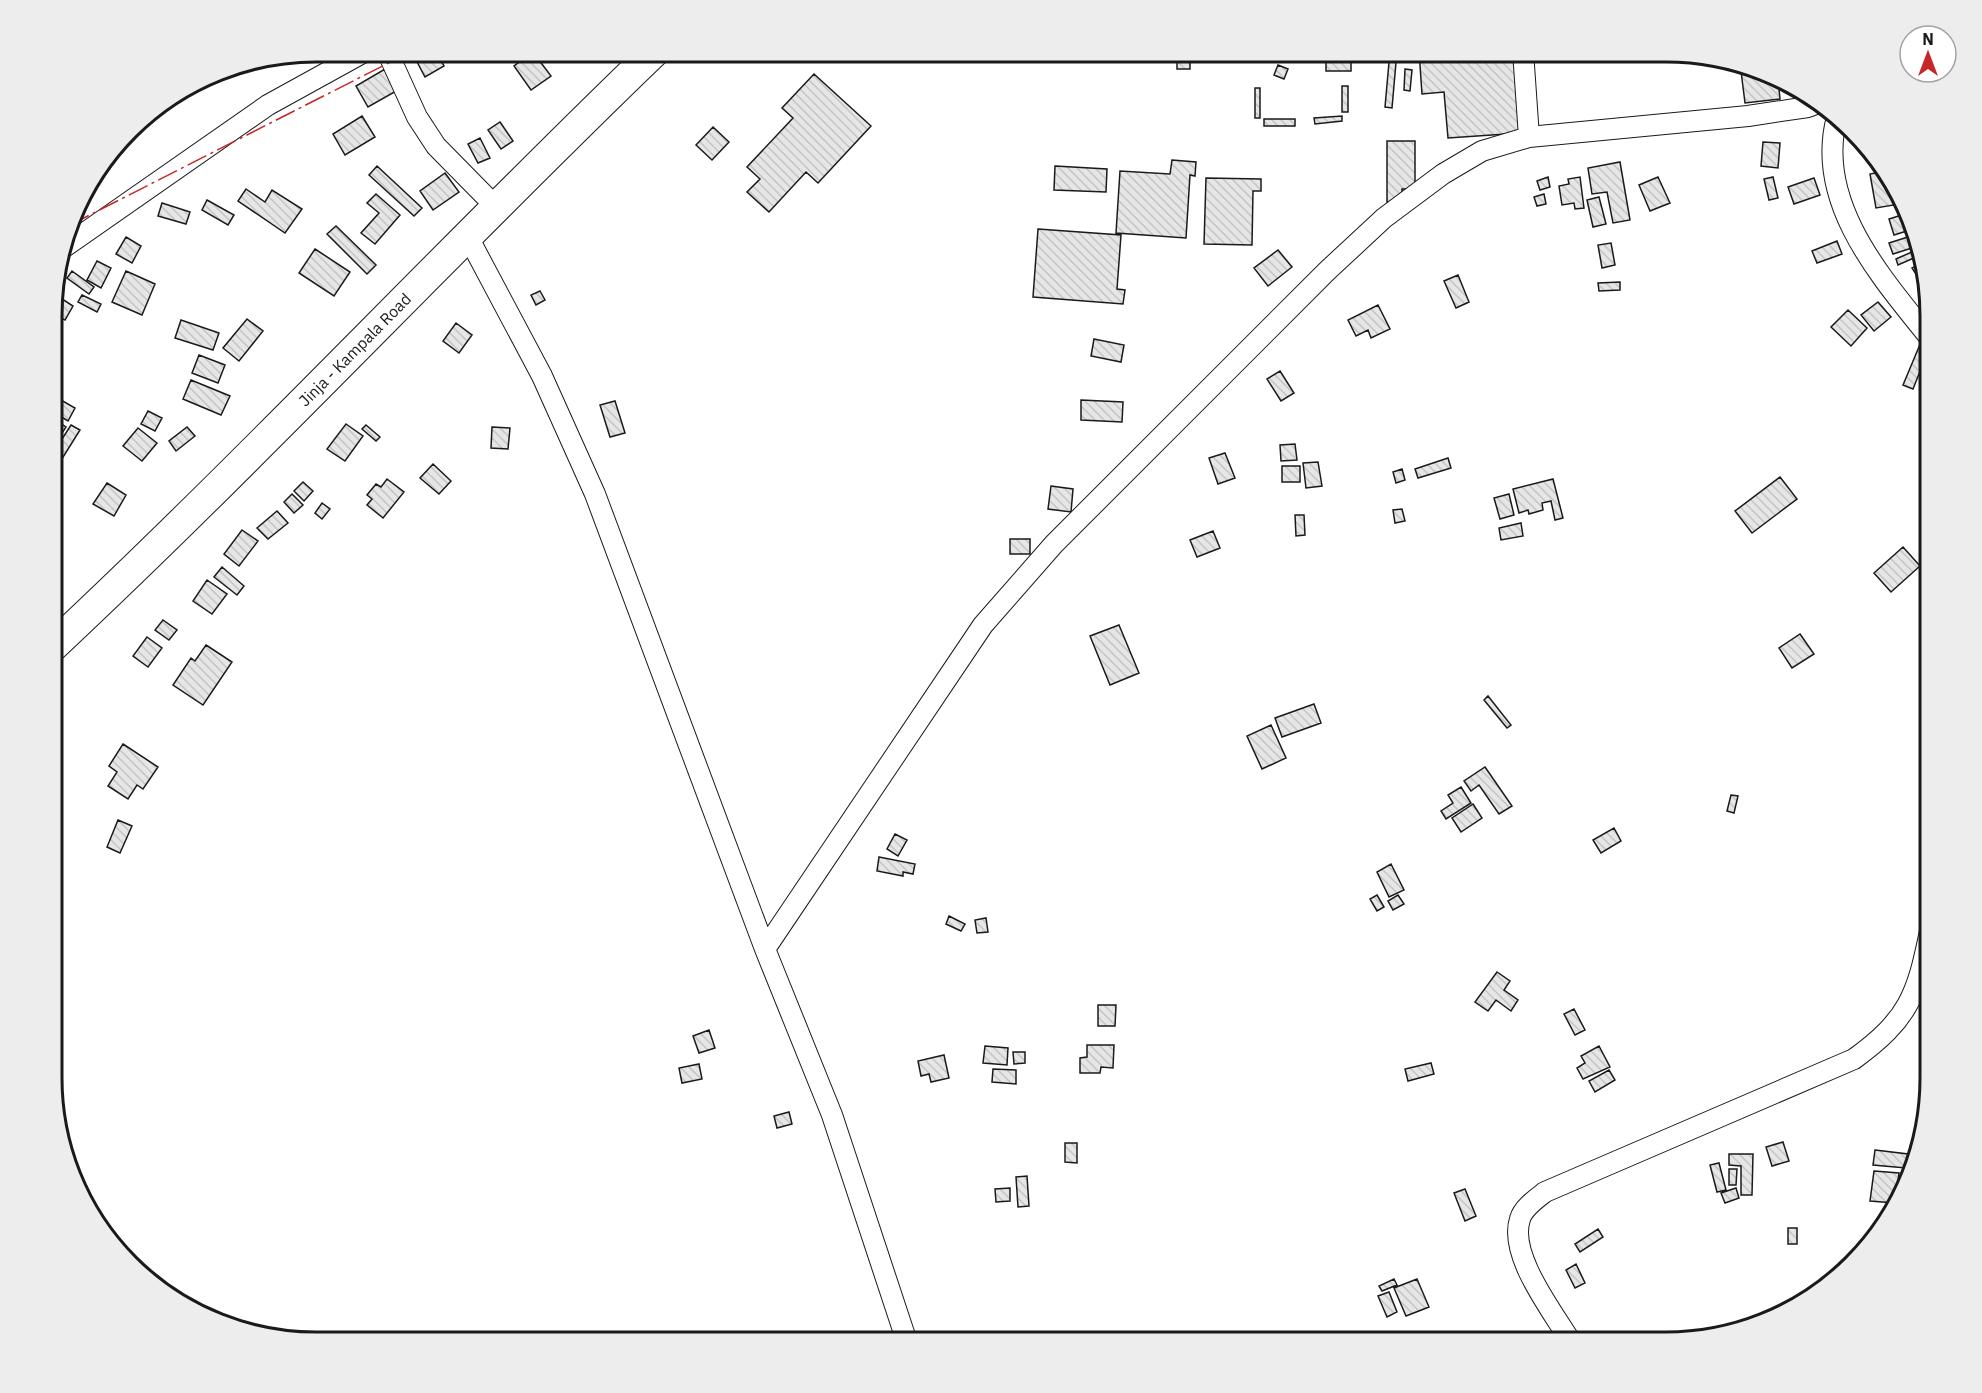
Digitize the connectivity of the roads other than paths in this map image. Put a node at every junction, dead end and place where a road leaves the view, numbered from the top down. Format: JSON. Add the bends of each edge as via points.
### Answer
{"nodes":[{"id":1,"x":348,"y":61,"type":"edge"},
{"id":2,"x":392,"y":61,"type":"edge"},
{"id":3,"x":645,"y":61,"type":"edge"},
{"id":4,"x":1524,"y":61,"type":"edge"},
{"id":5,"x":1811,"y":106,"type":"edge"},
{"id":6,"x":1835,"y":126,"type":"edge"},
{"id":7,"x":1529,"y":137,"type":"junction"},
{"id":8,"x":498,"y":207,"type":"junction"},
{"id":9,"x":467,"y":235,"type":"junction"},
{"id":10,"x":73,"y":241,"type":"edge"},
{"id":11,"x":1920,"y":326,"type":"edge"},
{"id":12,"x":62,"y":638,"type":"edge"},
{"id":13,"x":765,"y":949,"type":"junction"},
{"id":14,"x":1920,"y":980,"type":"edge"},
{"id":15,"x":905,"y":1332,"type":"edge"},
{"id":16,"x":1565,"y":1332,"type":"edge"}],
"edges":[{"from":1,"to":10,"type":"street","via":[[268,105]]},
{"from":2,"to":8,"type":"street","via":[[417,117],[436,146]]},
{"from":3,"to":8,"type":"highway","name":"Jinja - Kampala Road"},
{"from":4,"to":7,"type":"street"},
{"from":5,"to":7,"type":"street","via":[[1748,116]]},
{"from":6,"to":11,"type":"street","via":[[1831,149],[1834,182],[1856,238]]},
{"from":7,"to":13,"type":"street","via":[[1482,151],[1443,174],[1384,218],[1054,544],[983,626]]},
{"from":8,"to":9,"type":"highway","name":"Jinja - Kampala Road"},
{"from":9,"to":12,"type":"highway","name":"Jinja - Kampala Road"},
{"from":9,"to":13,"type":"street","via":[[570,435]]},
{"from":13,"to":15,"type":"street","via":[[832,1115]]},
{"from":14,"to":16,"type":"street","via":[[1906,1011],[1881,1040],[1854,1059],[1545,1192],[1531,1203],[1520,1219],[1518,1241],[1526,1267]]}]}
